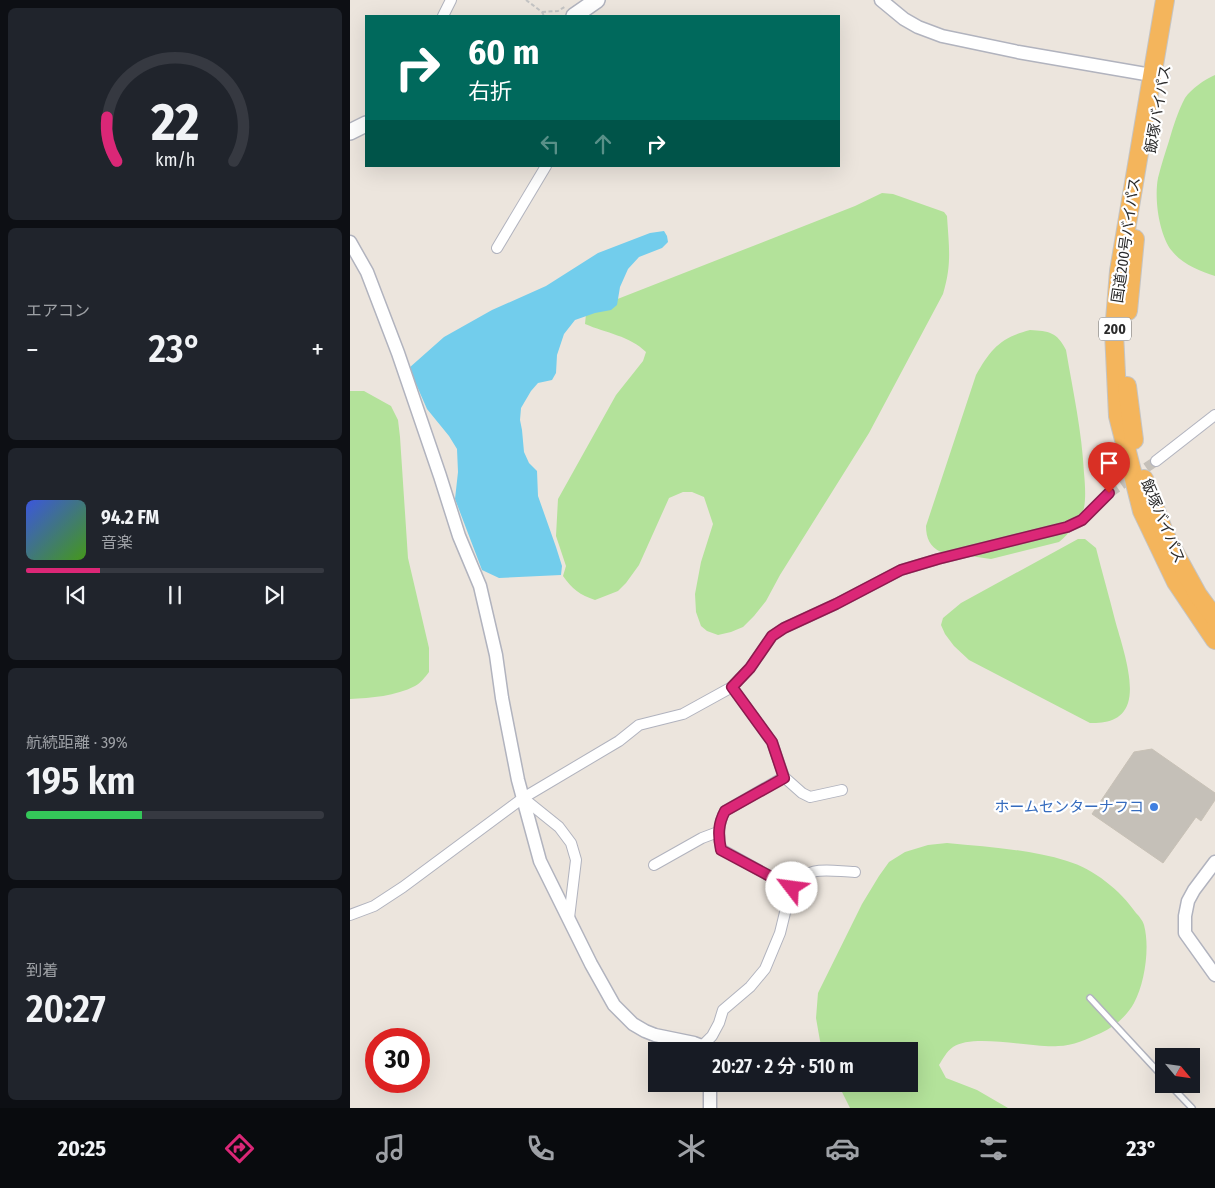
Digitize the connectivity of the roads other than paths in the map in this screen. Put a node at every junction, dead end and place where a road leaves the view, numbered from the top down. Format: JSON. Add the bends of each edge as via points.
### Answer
{"nodes":[{"id":1,"x":452,"y":0,"type":"edge"},
{"id":2,"x":597,"y":0,"type":"edge"},
{"id":3,"x":881,"y":0,"type":"edge"},
{"id":4,"x":1165,"y":0,"type":"edge"},
{"id":5,"x":1177,"y":0,"type":"edge"},
{"id":6,"x":572,"y":10,"type":"edge"},
{"id":7,"x":444,"y":15,"type":"edge"},
{"id":8,"x":1158,"y":76,"type":"junction"},
{"id":9,"x":365,"y":124,"type":"edge"},
{"id":10,"x":350,"y":132,"type":"edge"},
{"id":11,"x":545,"y":167,"type":"edge"},
{"id":12,"x":350,"y":242,"type":"edge"},
{"id":13,"x":497,"y":248,"type":"dead end"},
{"id":14,"x":1215,"y":415,"type":"edge"},
{"id":15,"x":1156,"y":461,"type":"tunnel mouth"},
{"id":16,"x":1109,"y":493,"type":"tunnel mouth"},
{"id":17,"x":1215,"y":618,"type":"edge"},
{"id":18,"x":1215,"y":640,"type":"edge"},
{"id":19,"x":732,"y":687,"type":"junction"},
{"id":20,"x":784,"y":778,"type":"junction"},
{"id":21,"x":842,"y":790,"type":"dead end"},
{"id":22,"x":523,"y":798,"type":"junction"},
{"id":23,"x":718,"y":832,"type":"junction"},
{"id":24,"x":1215,"y":862,"type":"edge"},
{"id":25,"x":654,"y":865,"type":"dead end"},
{"id":26,"x":854,"y":872,"type":"dead end"},
{"id":27,"x":792,"y":888,"type":"junction"},
{"id":28,"x":350,"y":916,"type":"edge"},
{"id":29,"x":568,"y":918,"type":"junction"},
{"id":30,"x":1215,"y":975,"type":"edge"},
{"id":31,"x":1090,"y":998,"type":"dead end"},
{"id":32,"x":689,"y":1042,"type":"edge"},
{"id":33,"x":708,"y":1042,"type":"edge"},
{"id":34,"x":1155,"y":1068,"type":"edge"},
{"id":35,"x":710,"y":1092,"type":"edge"},
{"id":36,"x":1178,"y":1093,"type":"edge"},
{"id":37,"x":710,"y":1108,"type":"edge"},
{"id":38,"x":1192,"y":1108,"type":"edge"}],
"edges":[{"from":1,"to":7,"type":"street"},
{"from":2,"to":6,"type":"main road"},
{"from":3,"to":8,"type":"street","via":[[918,28],[942,36]]},
{"from":4,"to":8,"type":"highway","name":"国道200号バイパス","number":"200"},
{"from":5,"to":8,"type":"highway","name":"飯塚バイパス","number":"200"},
{"from":8,"to":17,"type":"highway","name":"飯塚バイパス","number":"200","via":[[1135,239],[1126,325],[1126,377],[1131,424],[1141,469],[1165,535],[1198,595]]},
{"from":8,"to":18,"type":"highway","name":"国道200号バイパス","number":"200","via":[[1119,271],[1114,332],[1118,416],[1142,511],[1176,582]]},
{"from":9,"to":10,"type":"main road"},
{"from":11,"to":13,"type":"street"},
{"from":12,"to":22,"type":"street","via":[[367,272],[398,353],[459,536],[480,586]]},
{"from":14,"to":15,"type":"street"},
{"from":16,"to":19,"type":"street","via":[[1082,520],[1067,527],[901,570],[784,628],[772,636]]},
{"from":19,"to":20,"type":"street","via":[[772,742]]},
{"from":19,"to":22,"type":"street","via":[[684,714],[640,725]]},
{"from":20,"to":21,"type":"street","via":[[810,797]]},
{"from":20,"to":23,"type":"street","via":[[725,811]]},
{"from":22,"to":28,"type":"street","via":[[403,887],[374,906]]},
{"from":22,"to":29,"type":"street","via":[[540,862]]},
{"from":22,"to":29,"type":"street","via":[[559,827],[571,843],[576,860]]},
{"from":23,"to":25,"type":"street"},
{"from":23,"to":27,"type":"street","via":[[721,850]]},
{"from":24,"to":30,"type":"street","via":[[1194,890],[1184,916],[1185,933]]},
{"from":26,"to":27,"type":"street","via":[[813,871],[803,875]]},
{"from":27,"to":33,"type":"street","via":[[780,933],[765,969],[750,988],[723,1010]]},
{"from":29,"to":32,"type":"street","via":[[614,1005],[624,1016],[654,1035]]},
{"from":31,"to":34,"type":"lane"},
{"from":35,"to":37,"type":"street"},
{"from":36,"to":38,"type":"lane"}]}
